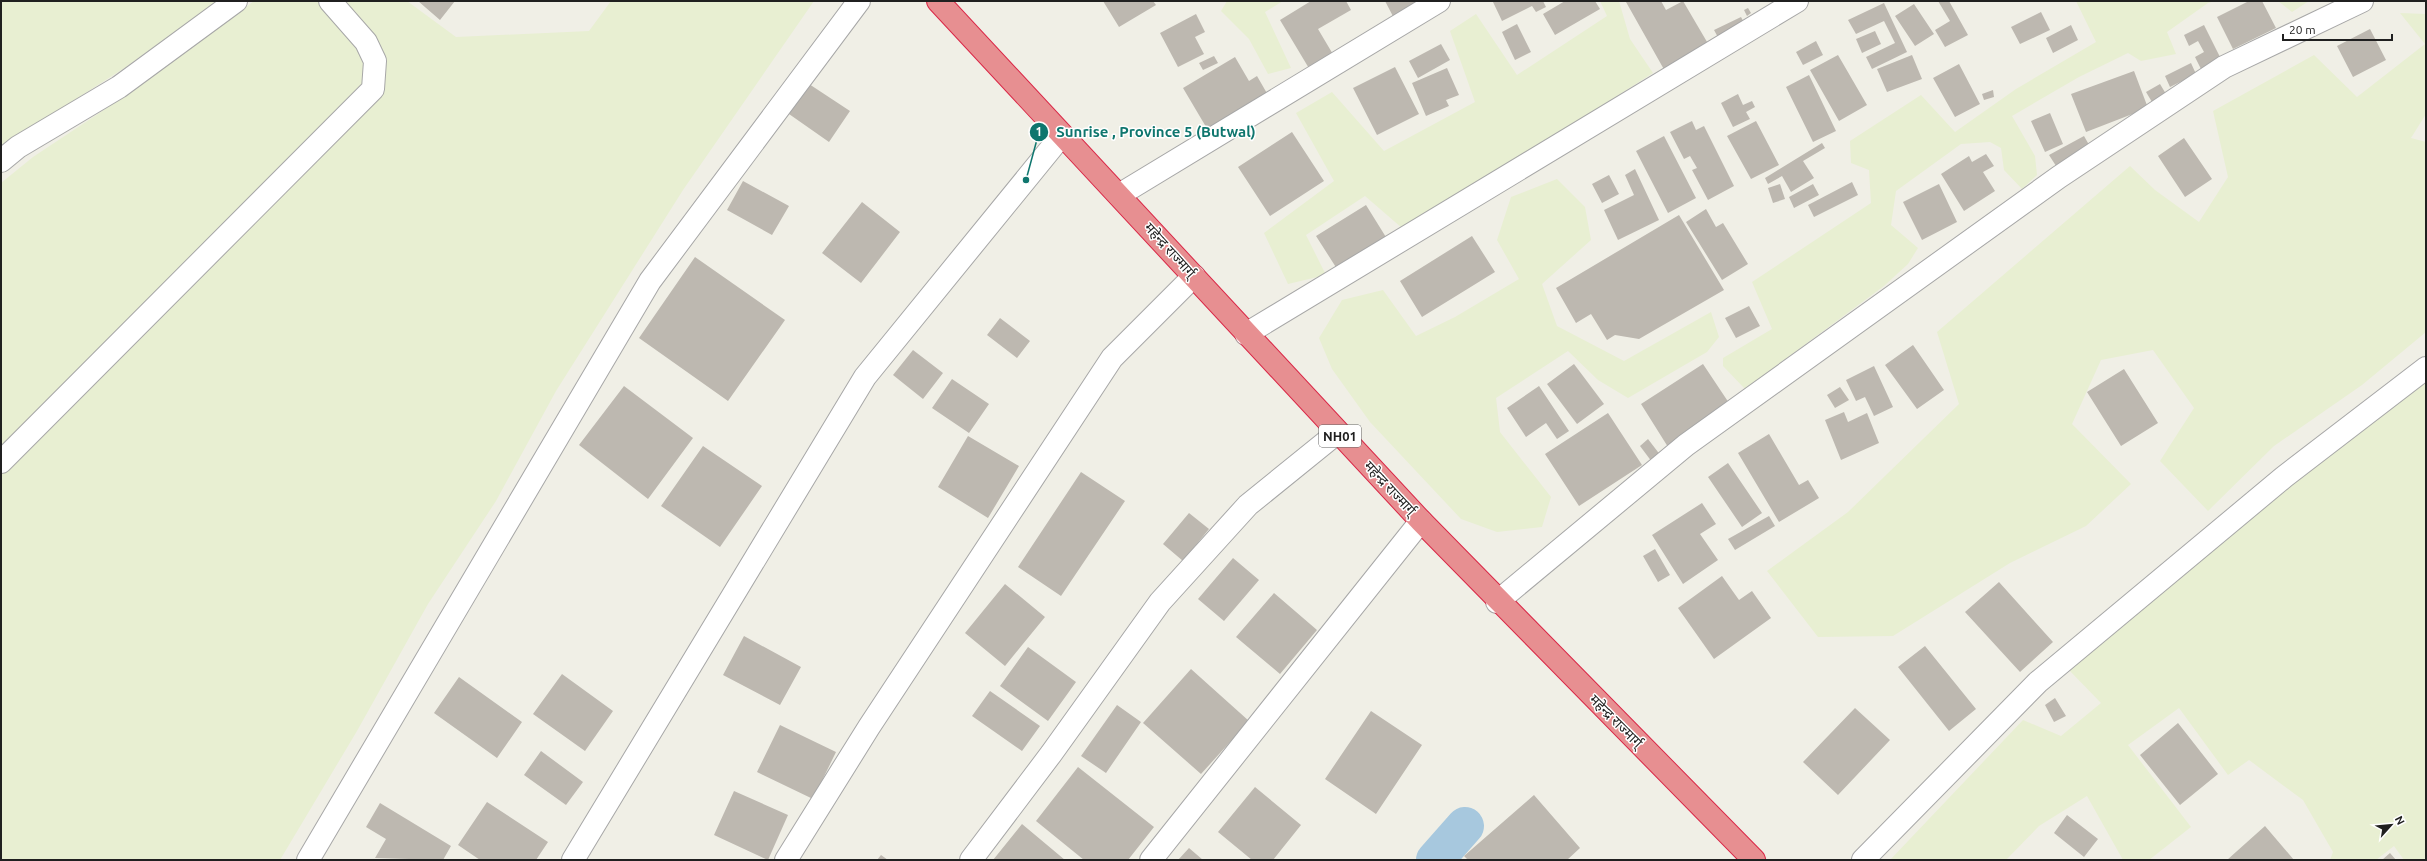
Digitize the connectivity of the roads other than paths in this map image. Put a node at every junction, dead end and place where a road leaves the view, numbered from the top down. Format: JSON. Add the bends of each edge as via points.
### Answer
{"nodes":[{"id":1,"x":236,"y":1,"type":"edge"},
{"id":2,"x":330,"y":1,"type":"edge"},
{"id":3,"x":859,"y":1,"type":"edge"},
{"id":4,"x":938,"y":1,"type":"edge"},
{"id":5,"x":1439,"y":1,"type":"edge"},
{"id":6,"x":1797,"y":1,"type":"edge"},
{"id":7,"x":2362,"y":1,"type":"edge"},
{"id":8,"x":1062,"y":135,"type":"junction"},
{"id":9,"x":1,"y":161,"type":"edge"},
{"id":10,"x":1119,"y":195,"type":"junction"},
{"id":11,"x":1194,"y":276,"type":"junction"},
{"id":12,"x":1246,"y":334,"type":"junction"},
{"id":13,"x":2426,"y":368,"type":"edge"},
{"id":14,"x":1337,"y":433,"type":"junction"},
{"id":15,"x":1,"y":462,"type":"edge"},
{"id":16,"x":1421,"y":521,"type":"junction"},
{"id":17,"x":1497,"y":602,"type":"junction"},
{"id":18,"x":308,"y":860,"type":"edge"},
{"id":19,"x":573,"y":860,"type":"edge"},
{"id":20,"x":786,"y":860,"type":"edge"},
{"id":21,"x":971,"y":860,"type":"edge"},
{"id":22,"x":1151,"y":860,"type":"edge"},
{"id":23,"x":1754,"y":860,"type":"edge"},
{"id":24,"x":1863,"y":860,"type":"edge"}],
"edges":[{"from":1,"to":9,"type":"street","via":[[119,87],[18,147]]},
{"from":2,"to":15,"type":"street","via":[[366,42],[375,61],[373,89]]},
{"from":3,"to":18,"type":"street","via":[[650,281]]},
{"from":4,"to":8,"type":"highway","name":"महेन्द्र राज्मार्ग्","number":"NH01"},
{"from":5,"to":10,"type":"street"},
{"from":6,"to":12,"type":"street"},
{"from":7,"to":17,"type":"street","via":[[2224,67],[2059,177],[1686,445]]},
{"from":8,"to":10,"type":"highway","name":"महेन्द्र राज्मार्ग्","number":"NH01"},
{"from":8,"to":19,"type":"street","via":[[866,377]]},
{"from":10,"to":11,"type":"highway","name":"महेन्द्र राज्मार्ग्","number":"NH01"},
{"from":11,"to":12,"type":"highway","name":"महेन्द्र राज्मार्ग्","number":"NH01"},
{"from":11,"to":20,"type":"street","via":[[1112,358],[869,727]]},
{"from":12,"to":14,"type":"highway","name":"महेन्द्र राज्मार्ग्","number":"NH01"},
{"from":13,"to":24,"type":"street","via":[[2284,477],[2038,682]]},
{"from":14,"to":16,"type":"highway","name":"महेन्द्र राज्मार्ग्","number":"NH01"},
{"from":14,"to":21,"type":"street","via":[[1248,505],[1160,602]]},
{"from":16,"to":17,"type":"highway","name":"महेन्द्र राज्मार्ग्","number":"NH01"},
{"from":16,"to":22,"type":"street"},
{"from":17,"to":23,"type":"highway","name":"महेन्द्र राज्मार्ग्","number":"NH01"}]}
